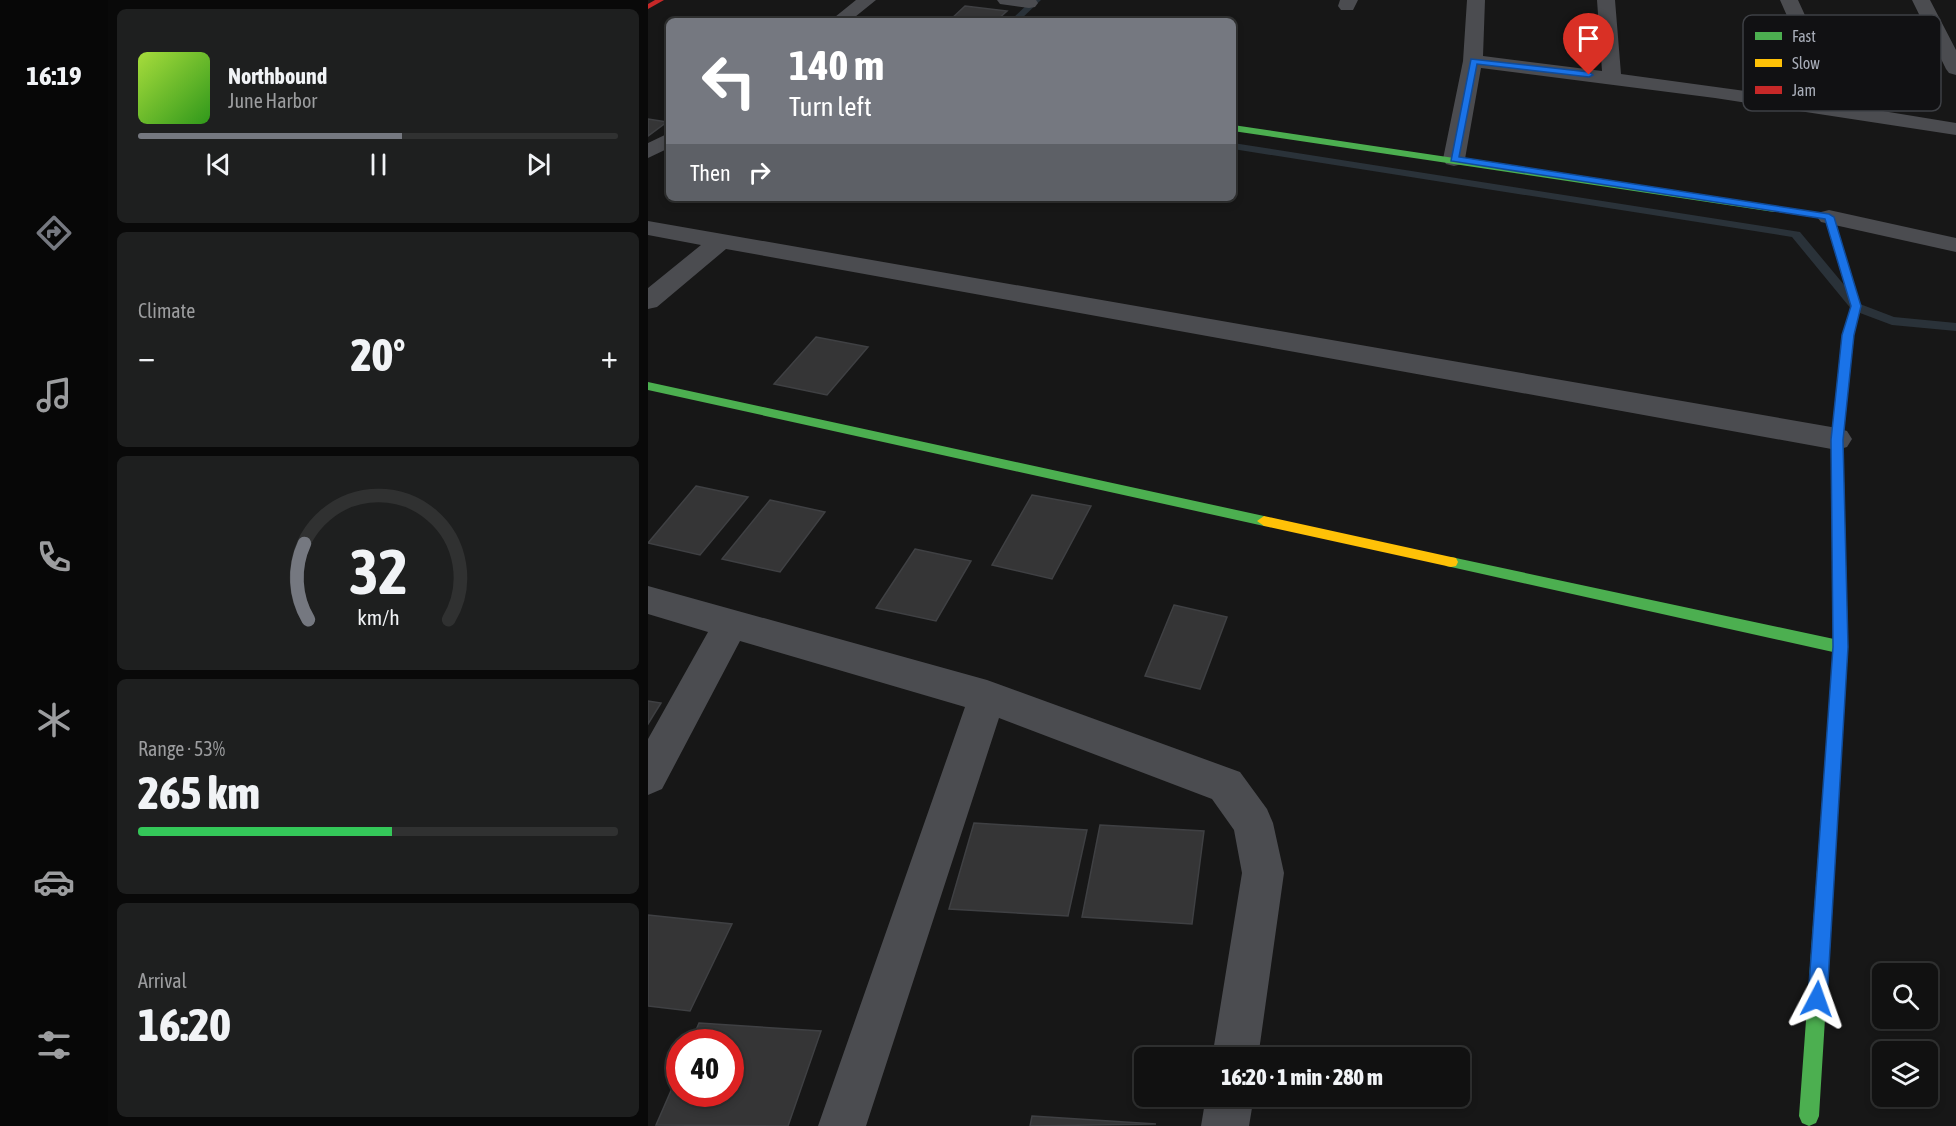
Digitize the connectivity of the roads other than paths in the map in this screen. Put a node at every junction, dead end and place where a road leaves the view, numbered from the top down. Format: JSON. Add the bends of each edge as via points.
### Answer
{"nodes":[{"id":1,"x":660,"y":0,"type":"edge"},
{"id":2,"x":867,"y":0,"type":"edge"},
{"id":3,"x":1006,"y":0,"type":"edge"},
{"id":4,"x":1476,"y":0,"type":"edge"},
{"id":5,"x":1606,"y":0,"type":"edge"},
{"id":6,"x":1789,"y":0,"type":"edge"},
{"id":7,"x":1921,"y":0,"type":"edge"},
{"id":8,"x":1029,"y":3,"type":"dead end"},
{"id":9,"x":648,"y":7,"type":"edge"},
{"id":10,"x":1796,"y":15,"type":"edge"},
{"id":11,"x":1929,"y":15,"type":"edge"},
{"id":12,"x":843,"y":18,"type":"edge"},
{"id":13,"x":1941,"y":39,"type":"edge"},
{"id":14,"x":1473,"y":61,"type":"junction"},
{"id":15,"x":1955,"y":67,"type":"edge"},
{"id":16,"x":1612,"y":77,"type":"junction"},
{"id":17,"x":1743,"y":96,"type":"edge"},
{"id":18,"x":1850,"y":111,"type":"edge"},
{"id":19,"x":1236,"y":128,"type":"edge"},
{"id":20,"x":1956,"y":129,"type":"edge"},
{"id":21,"x":666,"y":141,"type":"edge"},
{"id":22,"x":648,"y":152,"type":"edge"},
{"id":23,"x":1454,"y":159,"type":"junction"},
{"id":24,"x":1829,"y":217,"type":"junction"},
{"id":25,"x":648,"y":228,"type":"edge"},
{"id":26,"x":721,"y":241,"type":"junction"},
{"id":27,"x":1956,"y":245,"type":"edge"},
{"id":28,"x":648,"y":301,"type":"edge"},
{"id":29,"x":648,"y":386,"type":"edge"},
{"id":30,"x":1837,"y":440,"type":"junction"},
{"id":31,"x":648,"y":600,"type":"edge"},
{"id":32,"x":731,"y":624,"type":"junction"},
{"id":33,"x":1840,"y":647,"type":"junction"},
{"id":34,"x":987,"y":697,"type":"junction"},
{"id":35,"x":648,"y":776,"type":"edge"},
{"id":36,"x":1237,"y":1047,"type":"edge"},
{"id":37,"x":1228,"y":1107,"type":"edge"},
{"id":38,"x":1809,"y":1116,"type":"dead end"},
{"id":39,"x":842,"y":1126,"type":"edge"},
{"id":40,"x":1225,"y":1126,"type":"edge"}],
"edges":[{"from":1,"to":9,"type":"street"},
{"from":2,"to":12,"type":"street"},
{"from":3,"to":8,"type":"street"},
{"from":4,"to":14,"type":"street"},
{"from":5,"to":16,"type":"street"},
{"from":6,"to":10,"type":"street"},
{"from":7,"to":11,"type":"street"},
{"from":13,"to":15,"type":"street"},
{"from":14,"to":16,"type":"street"},
{"from":14,"to":23,"type":"street"},
{"from":16,"to":17,"type":"street"},
{"from":18,"to":20,"type":"street"},
{"from":19,"to":23,"type":"street"},
{"from":21,"to":22,"type":"street"},
{"from":23,"to":24,"type":"street"},
{"from":24,"to":27,"type":"street"},
{"from":24,"to":30,"type":"street","via":[[1856,306],[1848,335]]},
{"from":25,"to":26,"type":"street"},
{"from":26,"to":28,"type":"street"},
{"from":26,"to":30,"type":"street"},
{"from":29,"to":33,"type":"street"},
{"from":30,"to":33,"type":"street"},
{"from":31,"to":32,"type":"street"},
{"from":32,"to":34,"type":"street"},
{"from":32,"to":35,"type":"street"},
{"from":33,"to":38,"type":"street"},
{"from":34,"to":36,"type":"street","via":[[1226,785],[1253,823],[1263,873]]},
{"from":34,"to":39,"type":"street"},
{"from":37,"to":40,"type":"street"}]}
